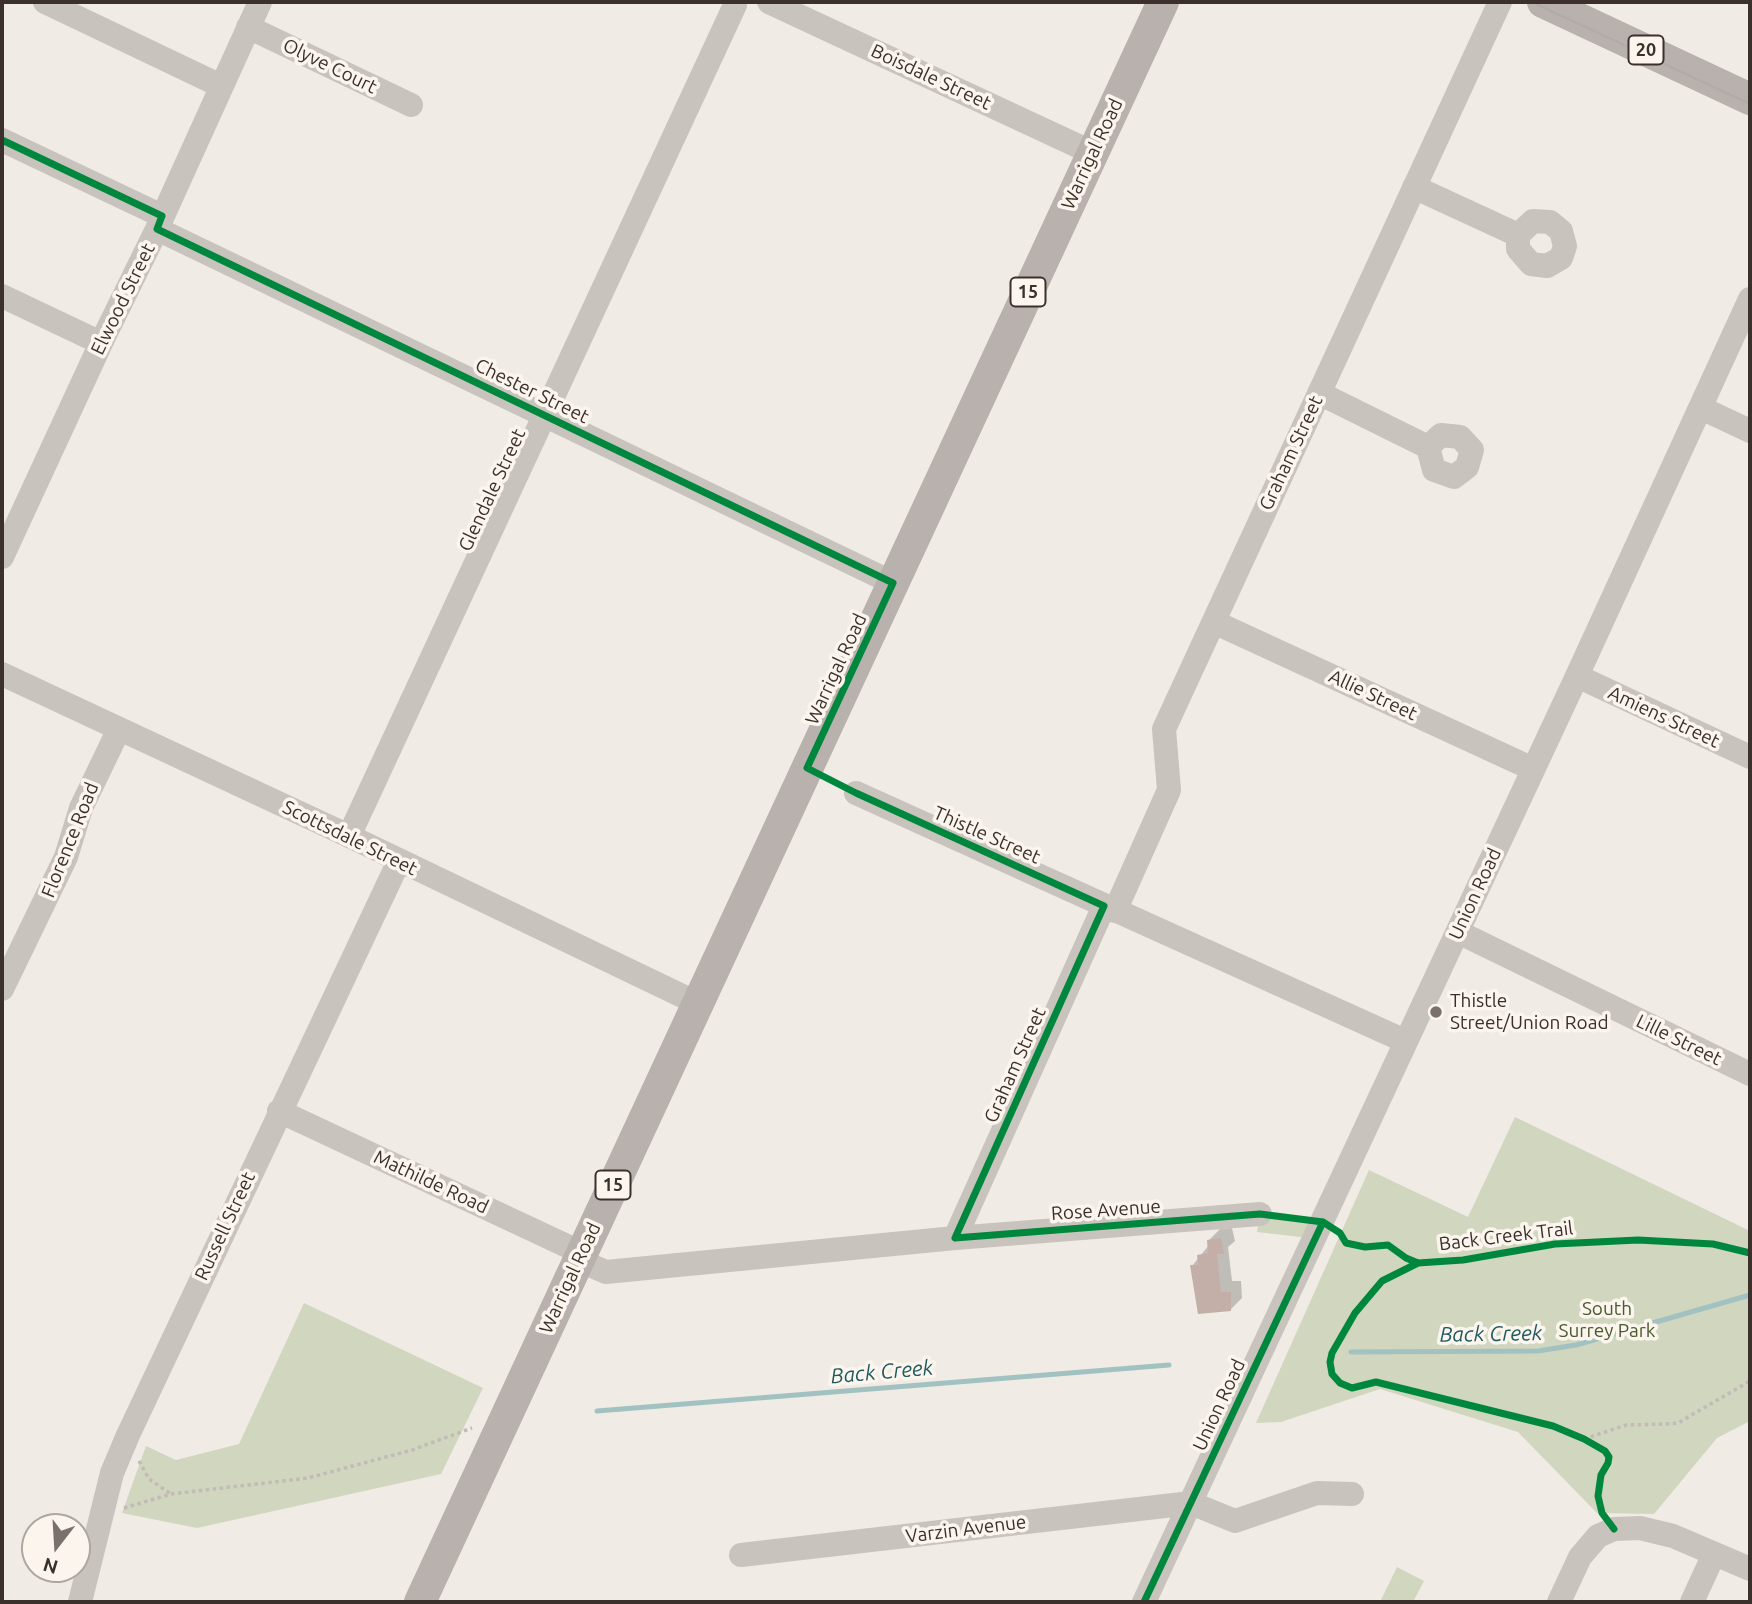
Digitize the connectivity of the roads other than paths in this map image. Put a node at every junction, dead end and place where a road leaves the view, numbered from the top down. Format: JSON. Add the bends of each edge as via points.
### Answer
{"nodes":[{"id":1,"x":45,"y":2,"type":"edge"},
{"id":2,"x":260,"y":2,"type":"edge"},
{"id":3,"x":769,"y":2,"type":"edge"},
{"id":4,"x":1163,"y":2,"type":"edge"},
{"id":5,"x":1500,"y":2,"type":"edge"},
{"id":6,"x":1543,"y":2,"type":"edge"},
{"id":7,"x":740,"y":3,"type":"edge"},
{"id":8,"x":248,"y":27,"type":"junction"},
{"id":9,"x":221,"y":86,"type":"junction"},
{"id":10,"x":1750,"y":99,"type":"edge"},
{"id":11,"x":411,"y":105,"type":"dead end"},
{"id":12,"x":2,"y":140,"type":"edge"},
{"id":13,"x":1093,"y":153,"type":"junction"},
{"id":14,"x":1414,"y":187,"type":"junction"},
{"id":15,"x":160,"y":223,"type":"junction"},
{"id":16,"x":1518,"y":235,"type":"dead end"},
{"id":17,"x":2,"y":296,"type":"edge"},
{"id":18,"x":1750,"y":299,"type":"edge"},
{"id":19,"x":101,"y":343,"type":"junction"},
{"id":20,"x":1319,"y":393,"type":"junction"},
{"id":21,"x":1701,"y":408,"type":"junction"},
{"id":22,"x":545,"y":415,"type":"junction"},
{"id":23,"x":1750,"y":431,"type":"edge"},
{"id":24,"x":1428,"y":447,"type":"dead end"},
{"id":25,"x":2,"y":557,"type":"edge"},
{"id":26,"x":893,"y":583,"type":"junction"},
{"id":27,"x":1214,"y":622,"type":"junction"},
{"id":28,"x":2,"y":674,"type":"edge"},
{"id":29,"x":1577,"y":676,"type":"junction"},
{"id":30,"x":119,"y":729,"type":"junction"},
{"id":31,"x":1750,"y":757,"type":"edge"},
{"id":32,"x":1533,"y":769,"type":"junction"},
{"id":33,"x":856,"y":793,"type":"dead end"},
{"id":34,"x":349,"y":836,"type":"junction"},
{"id":35,"x":399,"y":861,"type":"junction"},
{"id":36,"x":1110,"y":908,"type":"junction"},
{"id":37,"x":1458,"y":932,"type":"junction"},
{"id":38,"x":2,"y":989,"type":"edge"},
{"id":39,"x":697,"y":1003,"type":"junction"},
{"id":40,"x":1405,"y":1041,"type":"junction"},
{"id":41,"x":1750,"y":1074,"type":"edge"},
{"id":42,"x":279,"y":1111,"type":"junction"},
{"id":43,"x":1260,"y":1214,"type":"dead end"},
{"id":44,"x":955,"y":1238,"type":"junction"},
{"id":45,"x":580,"y":1256,"type":"junction"},
{"id":46,"x":1352,"y":1494,"type":"dead end"},
{"id":47,"x":1191,"y":1503,"type":"junction"},
{"id":48,"x":1714,"y":1554,"type":"junction"},
{"id":49,"x":741,"y":1555,"type":"dead end"},
{"id":50,"x":1750,"y":1569,"type":"edge"},
{"id":51,"x":80,"y":1602,"type":"edge"},
{"id":52,"x":420,"y":1602,"type":"edge"},
{"id":53,"x":1144,"y":1602,"type":"edge"},
{"id":54,"x":1559,"y":1602,"type":"edge"},
{"id":55,"x":1692,"y":1602,"type":"edge"}],
"edges":[{"from":1,"to":9,"type":"street"},
{"from":2,"to":8,"type":"street","name":"Elwood Street"},
{"from":3,"to":13,"type":"street","name":"Boisdale Street"},
{"from":4,"to":13,"type":"main road","name":"Warrigal Road","number":"15"},
{"from":5,"to":14,"type":"street","name":"Graham Street"},
{"from":6,"to":10,"type":"main road","number":"20"},
{"from":7,"to":22,"type":"street","name":"Glendale Street"},
{"from":8,"to":9,"type":"street","name":"Elwood Street"},
{"from":8,"to":11,"type":"street","name":"Olyve Court"},
{"from":9,"to":15,"type":"street","name":"Elwood Street"},
{"from":12,"to":15,"type":"street","name":"Chester Street"},
{"from":13,"to":26,"type":"main road","name":"Warrigal Road","number":"15"},
{"from":14,"to":16,"type":"street"},
{"from":14,"to":20,"type":"street","name":"Graham Street"},
{"from":15,"to":19,"type":"street","name":"Elwood Street"},
{"from":15,"to":22,"type":"street","name":"Chester Street"},
{"from":17,"to":19,"type":"street"},
{"from":18,"to":21,"type":"street","name":"Union Road"},
{"from":19,"to":25,"type":"street","name":"Elwood Street"},
{"from":20,"to":24,"type":"street"},
{"from":20,"to":27,"type":"street","name":"Graham Street"},
{"from":21,"to":23,"type":"street"},
{"from":21,"to":29,"type":"street","name":"Union Road"},
{"from":22,"to":26,"type":"street","name":"Chester Street"},
{"from":22,"to":34,"type":"street","name":"Glendale Street"},
{"from":26,"to":39,"type":"main road","name":"Warrigal Road","number":"15"},
{"from":27,"to":32,"type":"street","name":"Allie Street"},
{"from":27,"to":36,"type":"street","name":"Graham Street","via":[[1164,729],[1170,790]]},
{"from":28,"to":30,"type":"street","name":"Scottsdale Street"},
{"from":29,"to":31,"type":"street","name":"Amiens Street"},
{"from":29,"to":32,"type":"street","name":"Union Road"},
{"from":30,"to":34,"type":"street","name":"Scottsdale Street"},
{"from":30,"to":38,"type":"street","name":"Florence Road","via":[[81,808],[66,857]]},
{"from":32,"to":37,"type":"street","name":"Union Road"},
{"from":33,"to":36,"type":"street","name":"Thistle Street"},
{"from":34,"to":35,"type":"street","name":"Scottsdale Street"},
{"from":35,"to":39,"type":"street","name":"Scottsdale Street"},
{"from":35,"to":42,"type":"street","name":"Russell Street"},
{"from":36,"to":40,"type":"street","name":"Thistle Street"},
{"from":36,"to":44,"type":"street","name":"Graham Street"},
{"from":37,"to":40,"type":"street","name":"Union Road"},
{"from":37,"to":41,"type":"street","name":"Lille Street"},
{"from":39,"to":45,"type":"main road","name":"Warrigal Road","number":"15"},
{"from":40,"to":47,"type":"street","name":"Union Road"},
{"from":42,"to":45,"type":"street","name":"Mathilde Road"},
{"from":42,"to":51,"type":"street","name":"Russell Street","via":[[112,1473]]},
{"from":43,"to":44,"type":"street","name":"Rose Avenue"},
{"from":44,"to":45,"type":"street","name":"Rose Avenue","via":[[606,1272]]},
{"from":45,"to":52,"type":"main road","name":"Warrigal Road","number":"15"},
{"from":46,"to":47,"type":"street","via":[[1317,1493],[1235,1521]]},
{"from":47,"to":49,"type":"street","name":"Varzin Avenue"},
{"from":47,"to":53,"type":"street","name":"Union Road"},
{"from":48,"to":50,"type":"street"},
{"from":48,"to":54,"type":"street","via":[[1673,1536],[1640,1528],[1614,1529],[1598,1536],[1580,1557]]},
{"from":48,"to":55,"type":"street"}]}
